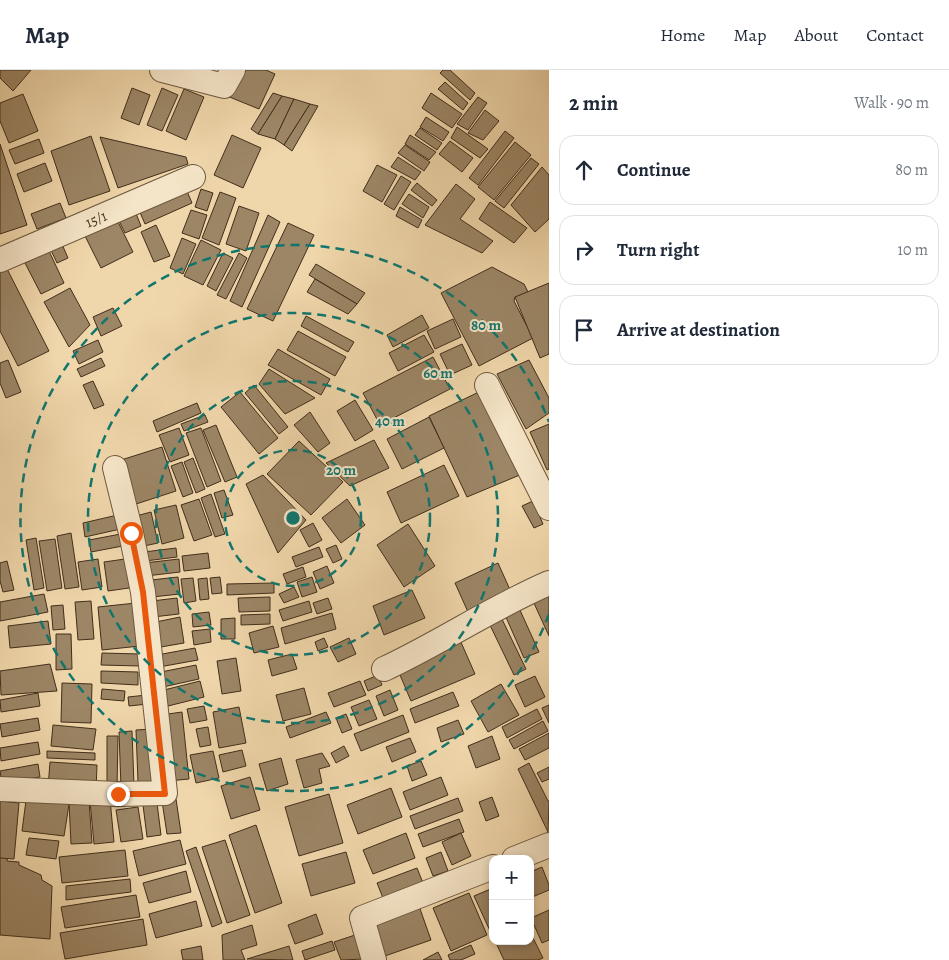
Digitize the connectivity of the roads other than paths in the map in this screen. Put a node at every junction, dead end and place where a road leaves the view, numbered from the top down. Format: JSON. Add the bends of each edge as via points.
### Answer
{"nodes":[{"id":1,"x":162,"y":70,"type":"edge"},
{"id":2,"x":233,"y":70,"type":"edge"},
{"id":3,"x":193,"y":177,"type":"dead end"},
{"id":4,"x":0,"y":260,"type":"edge"},
{"id":5,"x":486,"y":385,"type":"dead end"},
{"id":6,"x":115,"y":468,"type":"dead end"},
{"id":7,"x":549,"y":508,"type":"edge"},
{"id":8,"x":549,"y":584,"type":"edge"},
{"id":9,"x":384,"y":669,"type":"dead end"},
{"id":10,"x":0,"y":789,"type":"edge"},
{"id":11,"x":549,"y":845,"type":"edge"},
{"id":12,"x":524,"y":855,"type":"edge"},
{"id":13,"x":489,"y":869,"type":"edge"},
{"id":14,"x":374,"y":960,"type":"edge"}],
"edges":[{"from":1,"to":2,"type":"street","via":[[224,86]]},
{"from":3,"to":4,"type":"street","name":"15/1"},
{"from":5,"to":7,"type":"street"},
{"from":6,"to":10,"type":"street","via":[[143,592],[165,794]]},
{"from":8,"to":9,"type":"street","via":[[524,594]]},
{"from":11,"to":12,"type":"street"},
{"from":13,"to":14,"type":"street","via":[[362,918]]}]}
